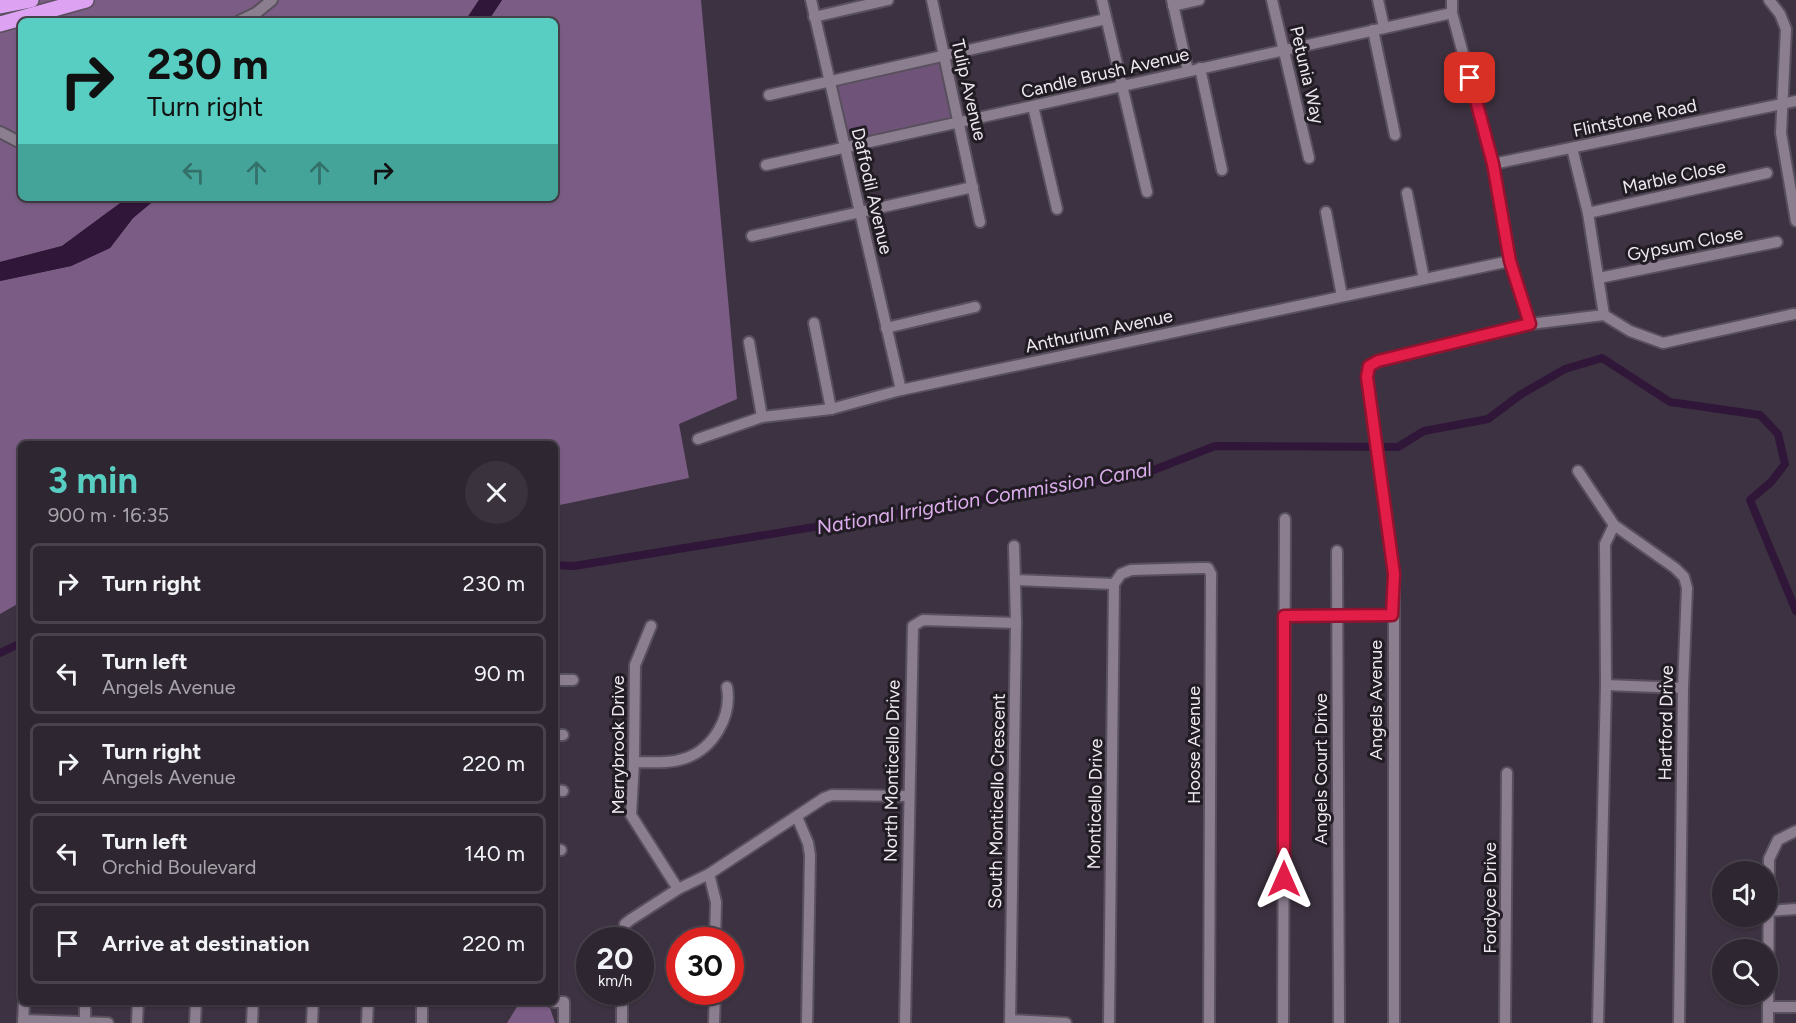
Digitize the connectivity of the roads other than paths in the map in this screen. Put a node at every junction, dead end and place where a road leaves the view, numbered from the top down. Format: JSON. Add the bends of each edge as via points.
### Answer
{"nodes":[{"id":1,"x":31,"y":0,"type":"edge"},
{"id":2,"x":86,"y":0,"type":"edge"},
{"id":3,"x":272,"y":0,"type":"edge"},
{"id":4,"x":811,"y":0,"type":"edge"},
{"id":5,"x":888,"y":0,"type":"edge"},
{"id":6,"x":932,"y":0,"type":"edge"},
{"id":7,"x":1102,"y":0,"type":"edge"},
{"id":8,"x":1199,"y":0,"type":"edge"},
{"id":9,"x":1272,"y":0,"type":"edge"},
{"id":10,"x":1378,"y":0,"type":"edge"},
{"id":11,"x":1452,"y":0,"type":"edge"},
{"id":12,"x":1769,"y":0,"type":"edge"},
{"id":13,"x":1172,"y":3,"type":"edge"},
{"id":14,"x":0,"y":6,"type":"edge"},
{"id":15,"x":1452,"y":13,"type":"junction"},
{"id":16,"x":814,"y":16,"type":"junction"},
{"id":17,"x":22,"y":18,"type":"edge"},
{"id":18,"x":245,"y":18,"type":"edge"},
{"id":19,"x":18,"y":19,"type":"edge"},
{"id":20,"x":1106,"y":19,"type":"junction"},
{"id":21,"x":0,"y":24,"type":"edge"},
{"id":22,"x":1378,"y":28,"type":"junction"},
{"id":23,"x":1284,"y":50,"type":"junction"},
{"id":24,"x":944,"y":55,"type":"junction"},
{"id":25,"x":1200,"y":68,"type":"junction"},
{"id":26,"x":1188,"y":70,"type":"junction"},
{"id":27,"x":829,"y":81,"type":"junction"},
{"id":28,"x":1122,"y":85,"type":"junction"},
{"id":29,"x":769,"y":95,"type":"dead end"},
{"id":30,"x":1796,"y":101,"type":"edge"},
{"id":31,"x":1784,"y":104,"type":"junction"},
{"id":32,"x":1033,"y":106,"type":"junction"},
{"id":33,"x":959,"y":122,"type":"junction"},
{"id":34,"x":0,"y":132,"type":"edge"},
{"id":35,"x":1395,"y":135,"type":"dead end"},
{"id":36,"x":18,"y":141,"type":"edge"},
{"id":37,"x":845,"y":147,"type":"junction"},
{"id":38,"x":1572,"y":148,"type":"junction"},
{"id":39,"x":1309,"y":158,"type":"dead end"},
{"id":40,"x":1493,"y":164,"type":"junction"},
{"id":41,"x":766,"y":165,"type":"dead end"},
{"id":42,"x":1222,"y":170,"type":"dead end"},
{"id":43,"x":1767,"y":173,"type":"dead end"},
{"id":44,"x":973,"y":187,"type":"junction"},
{"id":45,"x":1147,"y":192,"type":"dead end"},
{"id":46,"x":1407,"y":194,"type":"dead end"},
{"id":47,"x":1057,"y":209,"type":"dead end"},
{"id":48,"x":859,"y":211,"type":"junction"},
{"id":49,"x":1326,"y":212,"type":"dead end"},
{"id":50,"x":1588,"y":213,"type":"junction"},
{"id":51,"x":1796,"y":221,"type":"edge"},
{"id":52,"x":980,"y":222,"type":"dead end"},
{"id":53,"x":752,"y":236,"type":"dead end"},
{"id":54,"x":1777,"y":242,"type":"dead end"},
{"id":55,"x":1510,"y":261,"type":"junction"},
{"id":56,"x":1599,"y":278,"type":"junction"},
{"id":57,"x":1424,"y":279,"type":"junction"},
{"id":58,"x":1342,"y":296,"type":"junction"},
{"id":59,"x":975,"y":307,"type":"dead end"},
{"id":60,"x":1794,"y":314,"type":"dead end"},
{"id":61,"x":1604,"y":315,"type":"junction"},
{"id":62,"x":814,"y":323,"type":"dead end"},
{"id":63,"x":1530,"y":324,"type":"junction"},
{"id":64,"x":886,"y":328,"type":"junction"},
{"id":65,"x":749,"y":342,"type":"dead end"},
{"id":66,"x":901,"y":390,"type":"junction"},
{"id":67,"x":831,"y":409,"type":"junction"},
{"id":68,"x":762,"y":417,"type":"junction"},
{"id":69,"x":698,"y":439,"type":"dead end"},
{"id":70,"x":1578,"y":471,"type":"dead end"},
{"id":71,"x":1285,"y":519,"type":"dead end"},
{"id":72,"x":1614,"y":525,"type":"junction"},
{"id":73,"x":1014,"y":546,"type":"dead end"},
{"id":74,"x":1337,"y":551,"type":"dead end"},
{"id":75,"x":1015,"y":580,"type":"junction"},
{"id":76,"x":1114,"y":584,"type":"junction"},
{"id":77,"x":1392,"y":615,"type":"junction"},
{"id":78,"x":1284,"y":616,"type":"junction"},
{"id":79,"x":1337,"y":616,"type":"junction"},
{"id":80,"x":1016,"y":623,"type":"junction"},
{"id":81,"x":651,"y":626,"type":"dead end"},
{"id":82,"x":558,"y":680,"type":"edge"},
{"id":83,"x":573,"y":680,"type":"dead end"},
{"id":84,"x":1606,"y":685,"type":"junction"},
{"id":85,"x":727,"y":687,"type":"dead end"},
{"id":86,"x":1683,"y":688,"type":"junction"},
{"id":87,"x":634,"y":762,"type":"junction"},
{"id":88,"x":1507,"y":773,"type":"dead end"},
{"id":89,"x":907,"y":796,"type":"junction"},
{"id":90,"x":796,"y":817,"type":"junction"},
{"id":91,"x":1796,"y":831,"type":"edge"},
{"id":92,"x":1769,"y":861,"type":"edge"},
{"id":93,"x":709,"y":874,"type":"junction"},
{"id":94,"x":678,"y":889,"type":"junction"},
{"id":95,"x":1796,"y":909,"type":"edge"},
{"id":96,"x":1778,"y":910,"type":"edge"},
{"id":97,"x":625,"y":927,"type":"edge"},
{"id":98,"x":715,"y":927,"type":"edge"},
{"id":99,"x":1768,"y":927,"type":"edge"},
{"id":100,"x":559,"y":1002,"type":"edge"},
{"id":101,"x":24,"y":1005,"type":"edge"},
{"id":102,"x":85,"y":1005,"type":"edge"},
{"id":103,"x":138,"y":1005,"type":"edge"},
{"id":104,"x":196,"y":1005,"type":"edge"},
{"id":105,"x":253,"y":1005,"type":"edge"},
{"id":106,"x":313,"y":1005,"type":"edge"},
{"id":107,"x":368,"y":1005,"type":"edge"},
{"id":108,"x":422,"y":1005,"type":"edge"},
{"id":109,"x":622,"y":1005,"type":"edge"},
{"id":110,"x":715,"y":1005,"type":"edge"},
{"id":111,"x":1768,"y":1007,"type":"junction"},
{"id":112,"x":1796,"y":1007,"type":"edge"},
{"id":113,"x":23,"y":1021,"type":"edge"},
{"id":114,"x":1010,"y":1021,"type":"edge"},
{"id":115,"x":85,"y":1022,"type":"edge"},
{"id":116,"x":108,"y":1023,"type":"edge"},
{"id":117,"x":137,"y":1023,"type":"edge"},
{"id":118,"x":195,"y":1023,"type":"edge"},
{"id":119,"x":252,"y":1023,"type":"edge"},
{"id":120,"x":312,"y":1023,"type":"edge"},
{"id":121,"x":367,"y":1023,"type":"edge"},
{"id":122,"x":422,"y":1023,"type":"edge"},
{"id":123,"x":564,"y":1023,"type":"edge"},
{"id":124,"x":622,"y":1023,"type":"edge"},
{"id":125,"x":714,"y":1023,"type":"edge"},
{"id":126,"x":807,"y":1023,"type":"edge"},
{"id":127,"x":905,"y":1023,"type":"edge"},
{"id":128,"x":1066,"y":1023,"type":"edge"},
{"id":129,"x":1109,"y":1023,"type":"edge"},
{"id":130,"x":1209,"y":1023,"type":"edge"},
{"id":131,"x":1283,"y":1023,"type":"edge"},
{"id":132,"x":1339,"y":1023,"type":"edge"},
{"id":133,"x":1394,"y":1023,"type":"edge"},
{"id":134,"x":1505,"y":1023,"type":"edge"},
{"id":135,"x":1598,"y":1023,"type":"edge"},
{"id":136,"x":1679,"y":1023,"type":"edge"},
{"id":137,"x":1768,"y":1023,"type":"edge"}],
"edges":[{"from":1,"to":14,"type":"highway"},
{"from":2,"to":17,"type":"highway"},
{"from":3,"to":18,"type":"street"},
{"from":4,"to":16,"type":"street","name":"Daffodil Avenue"},
{"from":5,"to":16,"type":"street"},
{"from":6,"to":24,"type":"street","name":"Tulip Avenue"},
{"from":7,"to":20,"type":"street"},
{"from":8,"to":13,"type":"street"},
{"from":9,"to":23,"type":"street","name":"Petunia Way"},
{"from":10,"to":22,"type":"street"},
{"from":11,"to":15,"type":"street"},
{"from":12,"to":31,"type":"street","via":[[1786,29]]},
{"from":13,"to":26,"type":"street"},
{"from":15,"to":22,"type":"street","name":"Candle Brush Avenue"},
{"from":15,"to":40,"type":"street"},
{"from":16,"to":27,"type":"street","name":"Daffodil Avenue"},
{"from":19,"to":21,"type":"highway"},
{"from":20,"to":24,"type":"street"},
{"from":20,"to":28,"type":"street"},
{"from":22,"to":23,"type":"street","name":"Candle Brush Avenue"},
{"from":22,"to":35,"type":"street"},
{"from":23,"to":25,"type":"street","name":"Candle Brush Avenue"},
{"from":23,"to":39,"type":"street","name":"Petunia Way"},
{"from":24,"to":27,"type":"street"},
{"from":24,"to":33,"type":"street","name":"Tulip Avenue"},
{"from":25,"to":26,"type":"street","name":"Candle Brush Avenue"},
{"from":25,"to":42,"type":"street"},
{"from":26,"to":28,"type":"street","name":"Candle Brush Avenue"},
{"from":27,"to":29,"type":"street"},
{"from":27,"to":37,"type":"street","name":"Daffodil Avenue"},
{"from":28,"to":32,"type":"street","name":"Candle Brush Avenue"},
{"from":28,"to":45,"type":"street"},
{"from":30,"to":31,"type":"street","name":"Flintstone Road"},
{"from":31,"to":38,"type":"street","name":"Flintstone Road"},
{"from":31,"to":51,"type":"street","via":[[1780,133]]},
{"from":32,"to":33,"type":"street","name":"Candle Brush Avenue"},
{"from":32,"to":47,"type":"street"},
{"from":33,"to":37,"type":"street","name":"Candle Brush Avenue"},
{"from":33,"to":44,"type":"street","name":"Tulip Avenue"},
{"from":34,"to":36,"type":"street"},
{"from":37,"to":41,"type":"street","name":"Candle Brush Avenue"},
{"from":37,"to":48,"type":"street","name":"Daffodil Avenue"},
{"from":38,"to":40,"type":"street","name":"Flintstone Road"},
{"from":38,"to":50,"type":"street"},
{"from":40,"to":55,"type":"street"},
{"from":43,"to":50,"type":"street","name":"Marble Close"},
{"from":44,"to":48,"type":"street"},
{"from":44,"to":52,"type":"street","name":"Tulip Avenue"},
{"from":46,"to":57,"type":"street"},
{"from":48,"to":53,"type":"street"},
{"from":48,"to":64,"type":"street","name":"Daffodil Avenue"},
{"from":49,"to":58,"type":"street"},
{"from":50,"to":56,"type":"street"},
{"from":54,"to":56,"type":"street","name":"Gypsum Close"},
{"from":55,"to":57,"type":"street","name":"Anthurium Avenue"},
{"from":55,"to":63,"type":"street"},
{"from":56,"to":61,"type":"street"},
{"from":57,"to":58,"type":"street","name":"Anthurium Avenue"},
{"from":58,"to":66,"type":"street","name":"Anthurium Avenue"},
{"from":59,"to":64,"type":"street"},
{"from":60,"to":61,"type":"street","via":[[1663,343],[1630,331]]},
{"from":61,"to":63,"type":"street"},
{"from":62,"to":67,"type":"street"},
{"from":63,"to":77,"type":"street","name":"Angels Avenue","via":[[1369,366],[1367,377],[1394,574]]},
{"from":64,"to":66,"type":"street","name":"Daffodil Avenue"},
{"from":65,"to":68,"type":"street"},
{"from":66,"to":67,"type":"street","name":"Anthurium Avenue"},
{"from":67,"to":68,"type":"street","name":"Anthurium Avenue"},
{"from":68,"to":69,"type":"street","name":"Anthurium Avenue"},
{"from":70,"to":72,"type":"street","name":"Hartford Drive"},
{"from":71,"to":78,"type":"street"},
{"from":72,"to":84,"type":"street","via":[[1605,543]]},
{"from":72,"to":86,"type":"street","name":"Hartford Drive","via":[[1684,577],[1687,588]]},
{"from":73,"to":75,"type":"street","name":"South Monticello Crescent"},
{"from":74,"to":79,"type":"street","name":"Angels Court Drive"},
{"from":75,"to":76,"type":"street"},
{"from":75,"to":80,"type":"street","name":"South Monticello Crescent"},
{"from":76,"to":129,"type":"street","name":"Monticello Drive"},
{"from":76,"to":130,"type":"street","name":"Hoose Avenue","via":[[1121,574],[1131,570],[1208,568],[1211,574]]},
{"from":77,"to":79,"type":"street"},
{"from":77,"to":133,"type":"street","name":"Angels Avenue"},
{"from":78,"to":79,"type":"street"},
{"from":78,"to":131,"type":"street"},
{"from":79,"to":132,"type":"street","name":"Angels Court Drive"},
{"from":80,"to":89,"type":"street","name":"North Monticello Drive","via":[[923,620],[913,626]]},
{"from":80,"to":114,"type":"street","name":"South Monticello Crescent"},
{"from":81,"to":87,"type":"street","name":"Merrybrook Drive","via":[[635,665]]},
{"from":82,"to":83,"type":"street"},
{"from":84,"to":86,"type":"street"},
{"from":84,"to":135,"type":"street"},
{"from":85,"to":87,"type":"street","via":[[726,718],[705,746],[687,758]]},
{"from":86,"to":136,"type":"street","name":"Hartford Drive"},
{"from":87,"to":94,"type":"street","name":"Merrybrook Drive","via":[[631,815]]},
{"from":88,"to":134,"type":"street","name":"Fordyce Drive"},
{"from":89,"to":90,"type":"street","via":[[832,795]]},
{"from":89,"to":127,"type":"street","name":"North Monticello Drive"},
{"from":90,"to":93,"type":"street"},
{"from":90,"to":126,"type":"street","via":[[810,855]]},
{"from":91,"to":92,"type":"street","via":[[1778,840]]},
{"from":93,"to":94,"type":"street"},
{"from":93,"to":98,"type":"street","via":[[716,902]]},
{"from":94,"to":97,"type":"street"},
{"from":95,"to":96,"type":"street"},
{"from":99,"to":111,"type":"street"},
{"from":100,"to":123,"type":"street"},
{"from":101,"to":113,"type":"street"},
{"from":102,"to":115,"type":"street"},
{"from":103,"to":117,"type":"street"},
{"from":104,"to":118,"type":"street"},
{"from":105,"to":119,"type":"street"},
{"from":106,"to":120,"type":"street"},
{"from":107,"to":121,"type":"street"},
{"from":108,"to":122,"type":"street"},
{"from":109,"to":124,"type":"street"},
{"from":110,"to":125,"type":"street"},
{"from":111,"to":112,"type":"street"},
{"from":111,"to":137,"type":"street"},
{"from":113,"to":115,"type":"street"},
{"from":114,"to":128,"type":"street"},
{"from":115,"to":116,"type":"street"}]}
